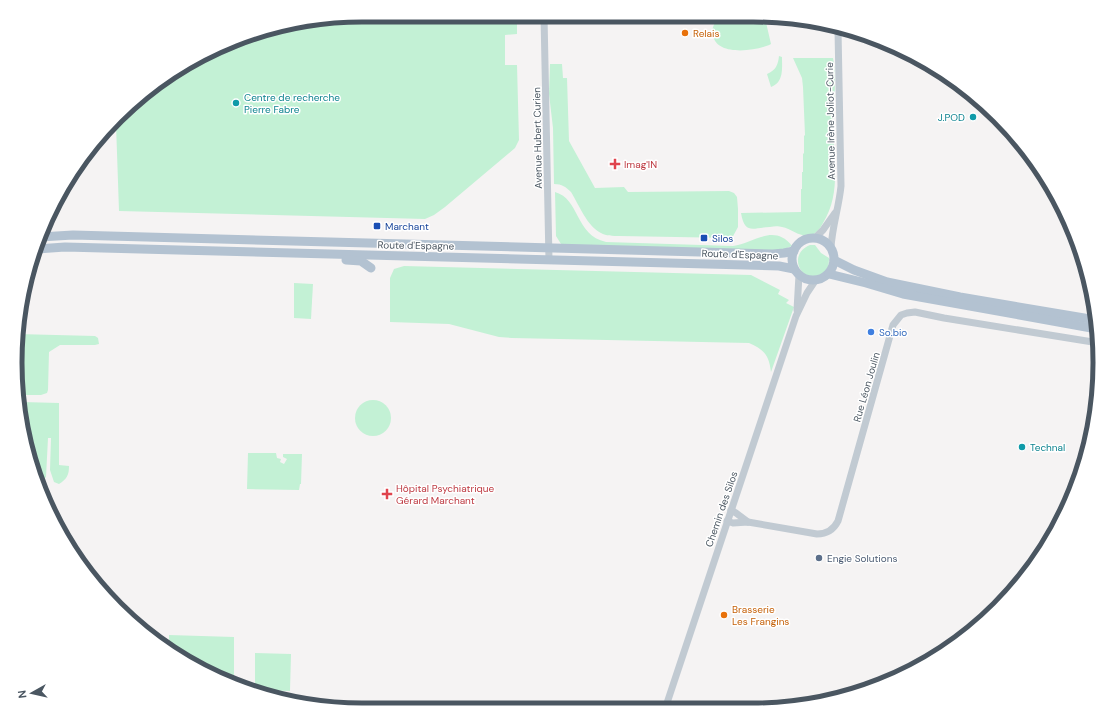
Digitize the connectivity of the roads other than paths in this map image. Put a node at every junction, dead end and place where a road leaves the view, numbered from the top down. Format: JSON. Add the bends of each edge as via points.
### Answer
{"nodes":[{"id":1,"x":544,"y":22,"type":"edge"},
{"id":2,"x":838,"y":33,"type":"edge"},
{"id":3,"x":836,"y":212,"type":"junction"},
{"id":4,"x":47,"y":236,"type":"edge"},
{"id":5,"x":815,"y":238,"type":"junction"},
{"id":6,"x":549,"y":248,"type":"junction"},
{"id":7,"x":831,"y":248,"type":"junction"},
{"id":8,"x":42,"y":249,"type":"edge"},
{"id":9,"x":794,"y":251,"type":"junction"},
{"id":10,"x":301,"y":254,"type":"junction"},
{"id":11,"x":549,"y":260,"type":"junction"},
{"id":12,"x":834,"y":260,"type":"junction"},
{"id":13,"x":371,"y":268,"type":"dead end"},
{"id":14,"x":797,"y":272,"type":"junction"},
{"id":15,"x":829,"y":274,"type":"junction"},
{"id":16,"x":815,"y":281,"type":"junction"},
{"id":17,"x":796,"y":316,"type":"junction"},
{"id":18,"x":1090,"y":319,"type":"edge"},
{"id":19,"x":1091,"y":328,"type":"edge"},
{"id":20,"x":1092,"y":342,"type":"edge"},
{"id":21,"x":731,"y":510,"type":"junction"},
{"id":22,"x":727,"y":521,"type":"junction"},
{"id":23,"x":748,"y":522,"type":"junction"},
{"id":24,"x":667,"y":703,"type":"edge"}],
"edges":[{"from":1,"to":6,"type":"street","name":"Avenue Hubert Curien"},
{"from":2,"to":3,"type":"street","name":"Avenue Irène Joliot-Curie","via":[[841,186]]},
{"from":3,"to":5,"type":"street","name":"Avenue Irène Joliot-Curie"},
{"from":3,"to":7,"type":"street","name":"Avenue Irène Joliot-Curie"},
{"from":4,"to":6,"type":"main road","name":"Route d'Espagne"},
{"from":5,"to":7,"type":"main road"},
{"from":5,"to":9,"type":"main road","via":[[806,239],[798,244]]},
{"from":6,"to":9,"type":"main road","name":"Route d'Espagne","via":[[774,254]]},
{"from":6,"to":11,"type":"street","name":"Avenue Hubert Curien"},
{"from":7,"to":12,"type":"main road"},
{"from":8,"to":10,"type":"main road","name":"Route d'Espagne","via":[[65,247]]},
{"from":9,"to":14,"type":"main road","via":[[792,263]]},
{"from":10,"to":11,"type":"main road","name":"Route d'Espagne"},
{"from":10,"to":13,"type":"main road","via":[[361,261]]},
{"from":11,"to":14,"type":"main road","name":"Route d'Espagne","via":[[780,266]]},
{"from":12,"to":15,"type":"main road"},
{"from":12,"to":18,"type":"main road","via":[[887,282]]},
{"from":14,"to":16,"type":"main road","via":[[806,280]]},
{"from":14,"to":17,"type":"street","name":"Chemin des Silos"},
{"from":15,"to":16,"type":"main road"},
{"from":15,"to":19,"type":"main road","via":[[903,294]]},
{"from":16,"to":17,"type":"street","name":"Chemin des Silos"},
{"from":17,"to":21,"type":"street","name":"Chemin des Silos"},
{"from":20,"to":23,"type":"street","name":"Rue Léon Joulin","via":[[915,312],[902,315],[894,325],[835,526],[823,534],[817,534]]},
{"from":21,"to":22,"type":"street","name":"Chemin des Silos"},
{"from":21,"to":23,"type":"street","name":"Rue Léon Joulin"},
{"from":22,"to":23,"type":"street","name":"Rue Léon Joulin"},
{"from":22,"to":24,"type":"street","name":"Chemin des Silos"}]}
